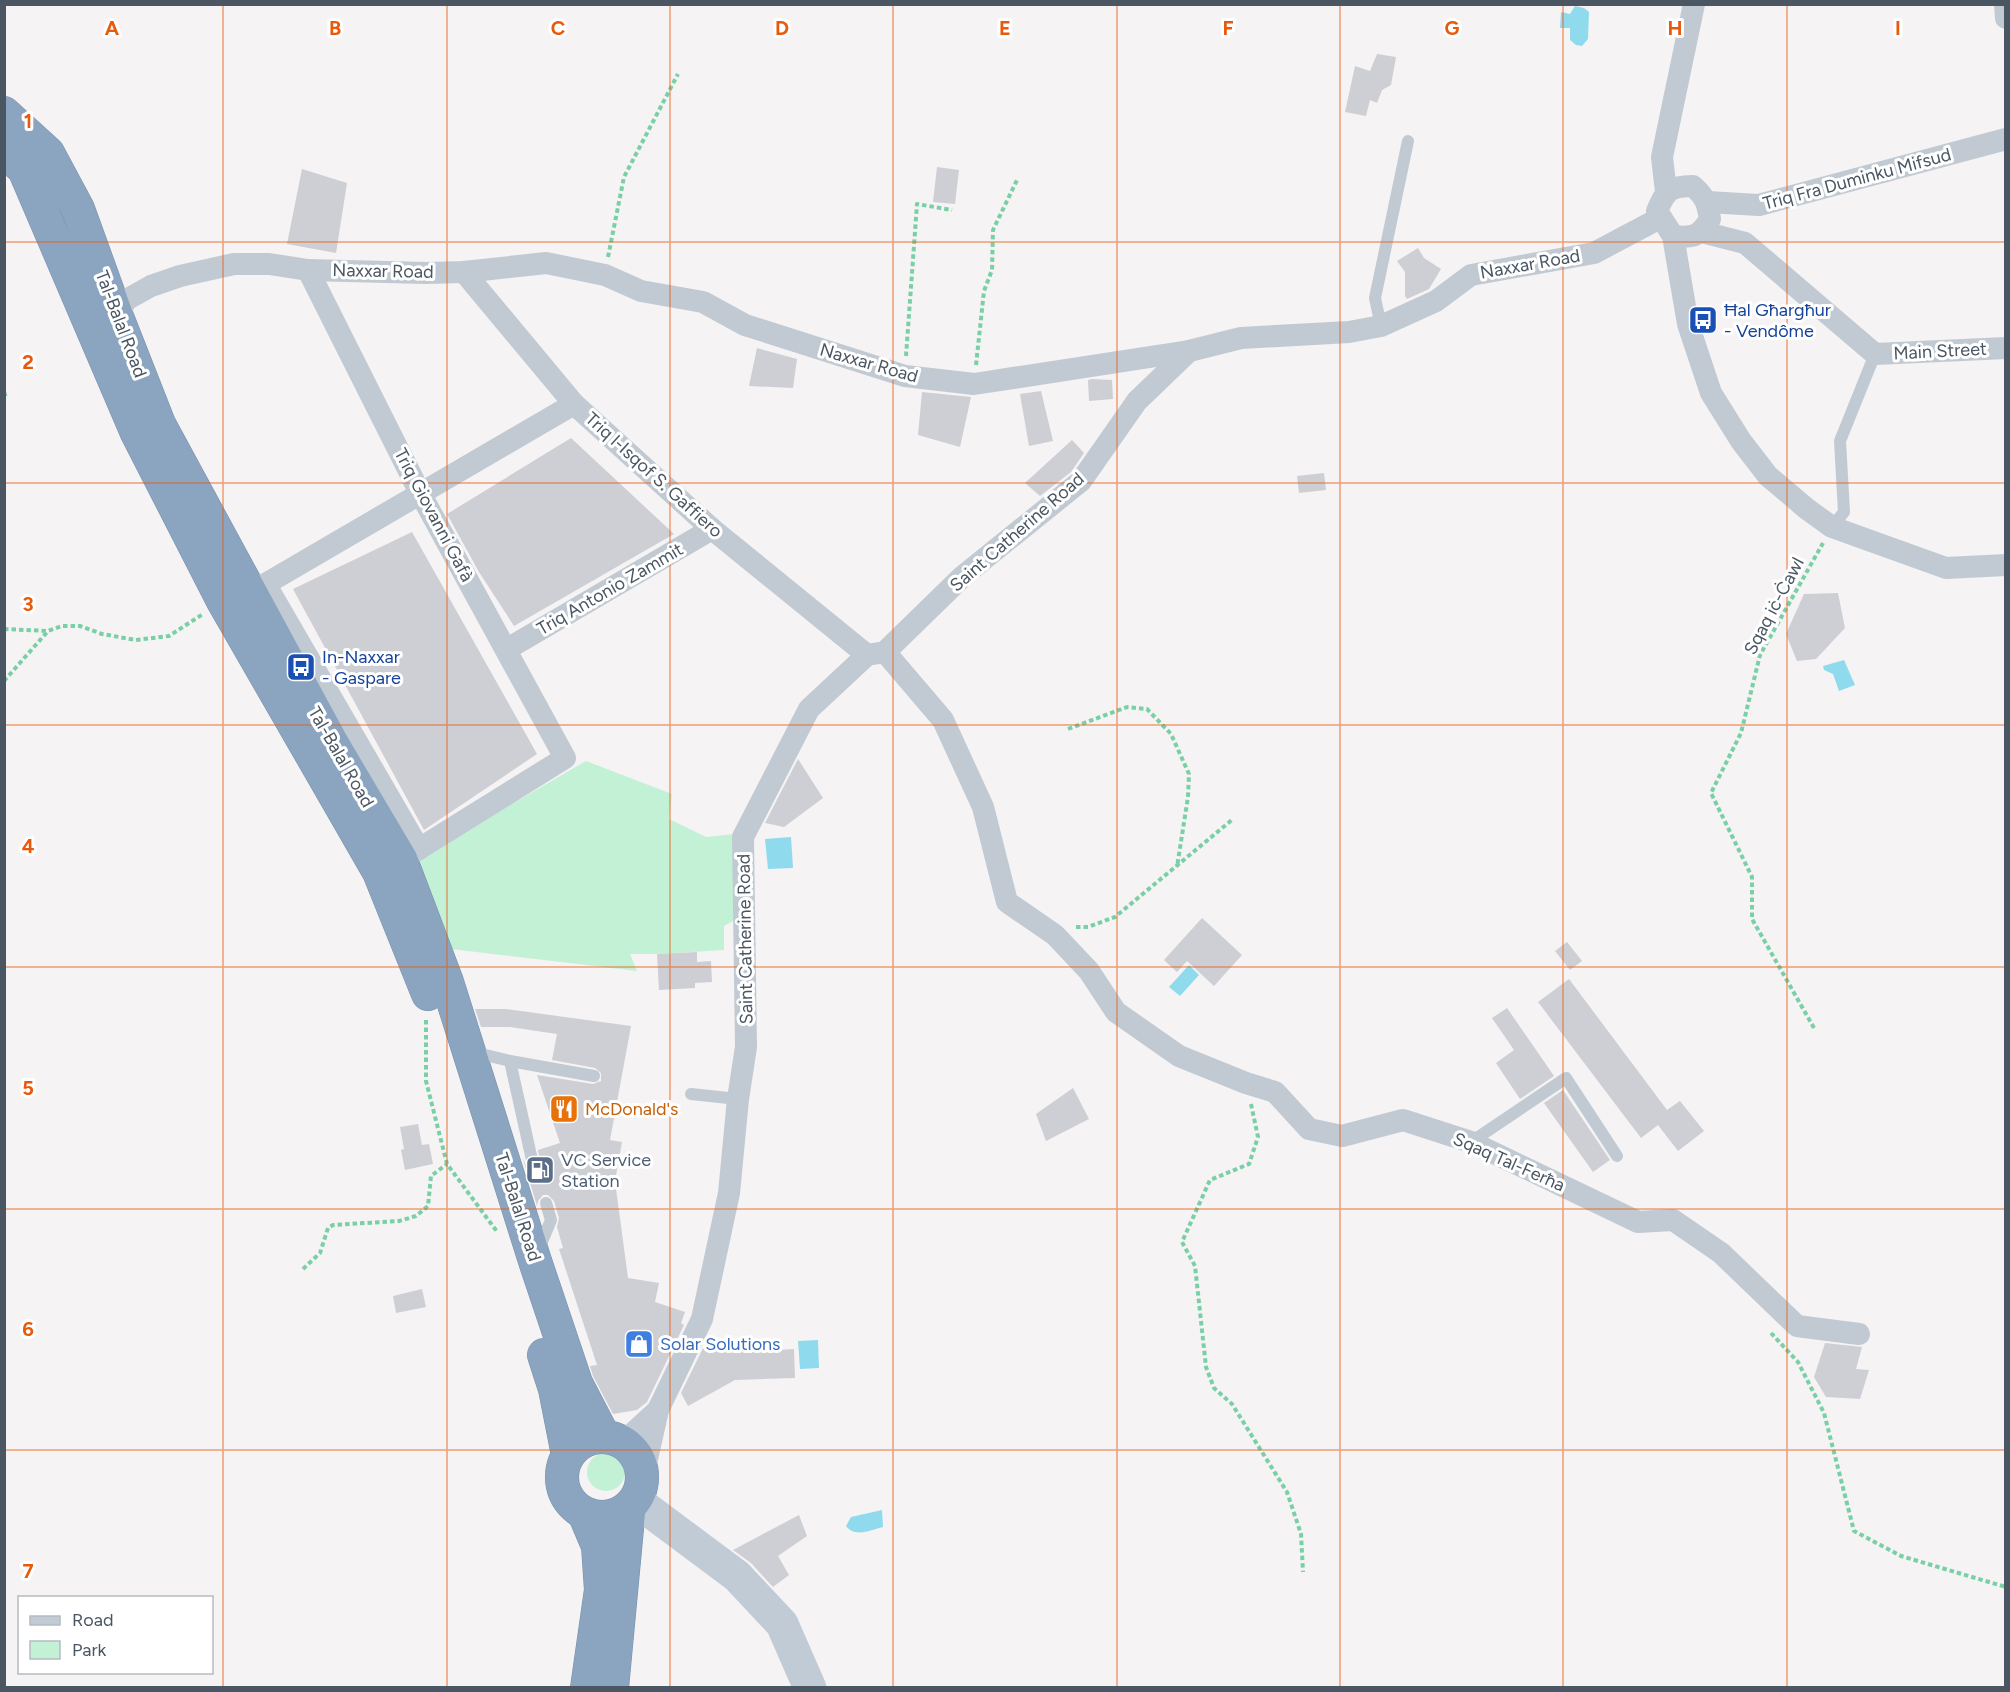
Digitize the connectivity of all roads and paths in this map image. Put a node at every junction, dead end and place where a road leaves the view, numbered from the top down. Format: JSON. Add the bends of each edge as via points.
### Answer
{"nodes":[{"id":1,"x":1694,"y":4,"type":"edge"},
{"id":2,"x":2005,"y":4,"type":"edge"},
{"id":3,"x":2006,"y":18,"type":"edge"},
{"id":4,"x":678,"y":74,"type":"dead end"},
{"id":5,"x":4,"y":113,"type":"edge"},
{"id":6,"x":2006,"y":140,"type":"edge"},
{"id":7,"x":1408,"y":141,"type":"dead end"},
{"id":8,"x":4,"y":152,"type":"edge"},
{"id":9,"x":1018,"y":178,"type":"dead end"},
{"id":10,"x":1666,"y":192,"type":"junction"},
{"id":11,"x":1707,"y":202,"type":"junction"},
{"id":12,"x":952,"y":210,"type":"dead end"},
{"id":13,"x":1660,"y":218,"type":"junction"},
{"id":14,"x":1702,"y":232,"type":"junction"},
{"id":15,"x":1673,"y":236,"type":"junction"},
{"id":16,"x":308,"y":270,"type":"junction"},
{"id":17,"x":464,"y":272,"type":"junction"},
{"id":18,"x":605,"y":275,"type":"junction"},
{"id":19,"x":117,"y":317,"type":"junction"},
{"id":20,"x":1381,"y":326,"type":"junction"},
{"id":21,"x":2006,"y":348,"type":"edge"},
{"id":22,"x":1189,"y":351,"type":"junction"},
{"id":23,"x":1875,"y":354,"type":"junction"},
{"id":24,"x":905,"y":376,"type":"junction"},
{"id":25,"x":974,"y":384,"type":"junction"},
{"id":26,"x":574,"y":404,"type":"junction"},
{"id":27,"x":420,"y":492,"type":"junction"},
{"id":28,"x":1832,"y":527,"type":"junction"},
{"id":29,"x":712,"y":529,"type":"junction"},
{"id":30,"x":2006,"y":565,"type":"edge"},
{"id":31,"x":247,"y":593,"type":"junction"},
{"id":32,"x":4,"y":629,"type":"edge"},
{"id":33,"x":48,"y":631,"type":"junction"},
{"id":34,"x":507,"y":649,"type":"junction"},
{"id":35,"x":876,"y":654,"type":"junction"},
{"id":36,"x":4,"y":681,"type":"edge"},
{"id":37,"x":1068,"y":729,"type":"dead end"},
{"id":38,"x":1233,"y":819,"type":"dead end"},
{"id":39,"x":410,"y":854,"type":"junction"},
{"id":40,"x":1177,"y":867,"type":"junction"},
{"id":41,"x":1055,"y":935,"type":"junction"},
{"id":42,"x":427,"y":992,"type":"junction"},
{"id":43,"x":1814,"y":1028,"type":"dead end"},
{"id":44,"x":469,"y":1051,"type":"junction"},
{"id":45,"x":510,"y":1061,"type":"junction"},
{"id":46,"x":594,"y":1076,"type":"dead end"},
{"id":47,"x":1246,"y":1083,"type":"junction"},
{"id":48,"x":691,"y":1094,"type":"dead end"},
{"id":49,"x":738,"y":1099,"type":"junction"},
{"id":50,"x":1471,"y":1142,"type":"junction"},
{"id":51,"x":1617,"y":1156,"type":"dead end"},
{"id":52,"x":532,"y":1160,"type":"dead end"},
{"id":53,"x":447,"y":1164,"type":"junction"},
{"id":54,"x":546,"y":1203,"type":"dead end"},
{"id":55,"x":521,"y":1254,"type":"junction"},
{"id":56,"x":303,"y":1269,"type":"dead end"},
{"id":57,"x":1766,"y":1328,"type":"dead end"},
{"id":58,"x":1859,"y":1334,"type":"dead end"},
{"id":59,"x":658,"y":1410,"type":"junction"},
{"id":60,"x":613,"y":1439,"type":"junction"},
{"id":61,"x":568,"y":1455,"type":"junction"},
{"id":62,"x":635,"y":1496,"type":"junction"},
{"id":63,"x":584,"y":1513,"type":"junction"},
{"id":64,"x":1303,"y":1572,"type":"dead end"},
{"id":65,"x":2006,"y":1587,"type":"edge"},
{"id":66,"x":587,"y":1688,"type":"edge"},
{"id":67,"x":612,"y":1688,"type":"edge"},
{"id":68,"x":810,"y":1688,"type":"edge"}],
"edges":[{"from":1,"to":10,"type":"street","via":[[1662,157]]},
{"from":2,"to":3,"type":"street"},
{"from":4,"to":18,"type":"path","via":[[624,177]]},
{"from":5,"to":19,"type":"highway","name":"Tal-Balal Road","via":[[48,153],[78,209]]},
{"from":6,"to":11,"type":"street","name":"Triq Fra Duminku Mifsud","via":[[1759,206]]},
{"from":7,"to":20,"type":"lane","via":[[1375,298]]},
{"from":8,"to":31,"type":"highway","name":"Tal-Balal Road","via":[[24,169],[137,433]]},
{"from":9,"to":25,"type":"path","via":[[993,230],[992,270],[984,291]]},
{"from":10,"to":11,"type":"street","via":[[1677,186],[1693,186]]},
{"from":10,"to":13,"type":"street","via":[[1657,211]]},
{"from":11,"to":14,"type":"street","via":[[1710,219]]},
{"from":12,"to":24,"type":"path","via":[[917,204]]},
{"from":13,"to":15,"type":"street"},
{"from":13,"to":20,"type":"street","name":"Naxxar Road","via":[[1594,253],[1471,275],[1436,301]]},
{"from":14,"to":15,"type":"street","via":[[1689,238]]},
{"from":14,"to":23,"type":"street","name":"Main Street","via":[[1745,243]]},
{"from":15,"to":28,"type":"street","via":[[1688,324],[1711,393],[1768,476]]},
{"from":16,"to":17,"type":"street","name":"Naxxar Road"},
{"from":16,"to":19,"type":"street","name":"Naxxar Road","via":[[234,264],[180,276],[126,300]]},
{"from":16,"to":27,"type":"street","name":"Triq Giovanni Gafà"},
{"from":17,"to":18,"type":"street","name":"Naxxar Road","via":[[546,263]]},
{"from":17,"to":26,"type":"street","name":"Triq l-Isqof S. Gaffiero"},
{"from":18,"to":24,"type":"street","name":"Naxxar Road","via":[[641,291],[703,302],[745,325]]},
{"from":19,"to":31,"type":"highway","name":"Tal-Balal Road","via":[[159,424]]},
{"from":20,"to":22,"type":"street","name":"Naxxar Road","via":[[1349,332],[1241,338]]},
{"from":21,"to":23,"type":"street","name":"Main Street"},
{"from":22,"to":25,"type":"street","name":"Naxxar Road"},
{"from":22,"to":35,"type":"street","name":"Saint Catherine Road","via":[[1137,401],[1081,481],[963,576]]},
{"from":23,"to":28,"type":"lane","via":[[1840,441],[1844,512]]},
{"from":24,"to":25,"type":"street","name":"Naxxar Road"},
{"from":26,"to":27,"type":"street"},
{"from":26,"to":29,"type":"street","name":"Triq l-Isqof S. Gaffiero"},
{"from":27,"to":31,"type":"street"},
{"from":27,"to":34,"type":"street","name":"Triq Giovanni Gafà"},
{"from":28,"to":30,"type":"street","via":[[1946,567]]},
{"from":28,"to":43,"type":"path","name":"Sqaq iċ-Ċawl","via":[[1760,655],[1741,733],[1711,793],[1752,877],[1752,919]]},
{"from":29,"to":34,"type":"street","name":"Triq Antonio Zammit"},
{"from":29,"to":35,"type":"street","name":"Triq l-Isqof S. Gaffiero"},
{"from":31,"to":33,"type":"path","via":[[169,636],[136,640],[80,626]]},
{"from":31,"to":39,"type":"highway","name":"Tal-Balal Road","via":[[333,745]]},
{"from":31,"to":42,"type":"highway","name":"Tal-Balal Road","via":[[379,872]]},
{"from":32,"to":33,"type":"path"},
{"from":33,"to":36,"type":"path"},
{"from":34,"to":39,"type":"street","name":"Triq Giovanni Gafà","via":[[566,758]]},
{"from":35,"to":41,"type":"street","name":"Sqaq Tal-Ferħa","via":[[943,720],[983,807],[1007,902]]},
{"from":35,"to":49,"type":"street","name":"Saint Catherine Road","via":[[809,709],[743,837],[746,1047]]},
{"from":37,"to":40,"type":"path","via":[[1127,707],[1147,709],[1170,734],[1188,774]]},
{"from":38,"to":40,"type":"path"},
{"from":39,"to":44,"type":"highway","name":"Tal-Balal Road"},
{"from":40,"to":41,"type":"path","via":[[1115,917],[1088,927],[1065,927]]},
{"from":41,"to":47,"type":"street","name":"Sqaq Tal-Ferħa","via":[[1089,971],[1116,1012],[1179,1056]]},
{"from":42,"to":53,"type":"path","via":[[426,1081]]},
{"from":42,"to":55,"type":"highway","name":"Tal-Balal Road"},
{"from":44,"to":45,"type":"lane"},
{"from":44,"to":55,"type":"highway","name":"Tal-Balal Road"},
{"from":45,"to":46,"type":"lane"},
{"from":45,"to":52,"type":"lane"},
{"from":47,"to":50,"type":"street","name":"Sqaq Tal-Ferħa","via":[[1275,1092],[1310,1129],[1342,1136],[1403,1120]]},
{"from":47,"to":64,"type":"path","via":[[1258,1137],[1249,1164],[1210,1180],[1182,1242],[1195,1266],[1206,1367],[1214,1388],[1232,1404],[1287,1492],[1301,1534]]},
{"from":48,"to":49,"type":"lane"},
{"from":49,"to":59,"type":"street","name":"Saint Catherine Road","via":[[729,1193],[702,1319]]},
{"from":50,"to":51,"type":"lane","via":[[1566,1078]]},
{"from":50,"to":58,"type":"street","name":"Sqaq Tal-Ferħa","via":[[1638,1222],[1673,1220],[1720,1253],[1797,1326]]},
{"from":53,"to":55,"type":"path"},
{"from":53,"to":56,"type":"path","via":[[431,1176],[428,1206],[416,1216],[399,1221],[333,1225],[328,1228],[320,1253]]},
{"from":54,"to":55,"type":"lane","via":[[551,1220]]},
{"from":55,"to":60,"type":"highway","name":"Tal-Balal Road","via":[[576,1383]]},
{"from":55,"to":61,"type":"highway","name":"Tal-Balal Road"},
{"from":57,"to":65,"type":"path","via":[[1798,1362],[1824,1413],[1854,1531],[1901,1556]]},
{"from":59,"to":60,"type":"street"},
{"from":59,"to":62,"type":"street"},
{"from":60,"to":61,"type":"highway","via":[[584,1440]]},
{"from":60,"to":62,"type":"highway","name":"Tal-Balal Road","via":[[634,1452],[639,1461]]},
{"from":61,"to":63,"type":"highway","name":"Tal-Balal Road","via":[[563,1465],[563,1485],[571,1502]]},
{"from":62,"to":63,"type":"highway","via":[[620,1513],[609,1517]]},
{"from":62,"to":67,"type":"highway","name":"Tal-Balal Road"},
{"from":62,"to":68,"type":"main road","via":[[737,1576],[782,1624]]},
{"from":63,"to":66,"type":"highway","name":"Tal-Balal Road","via":[[598,1546],[601,1590]]}]}
